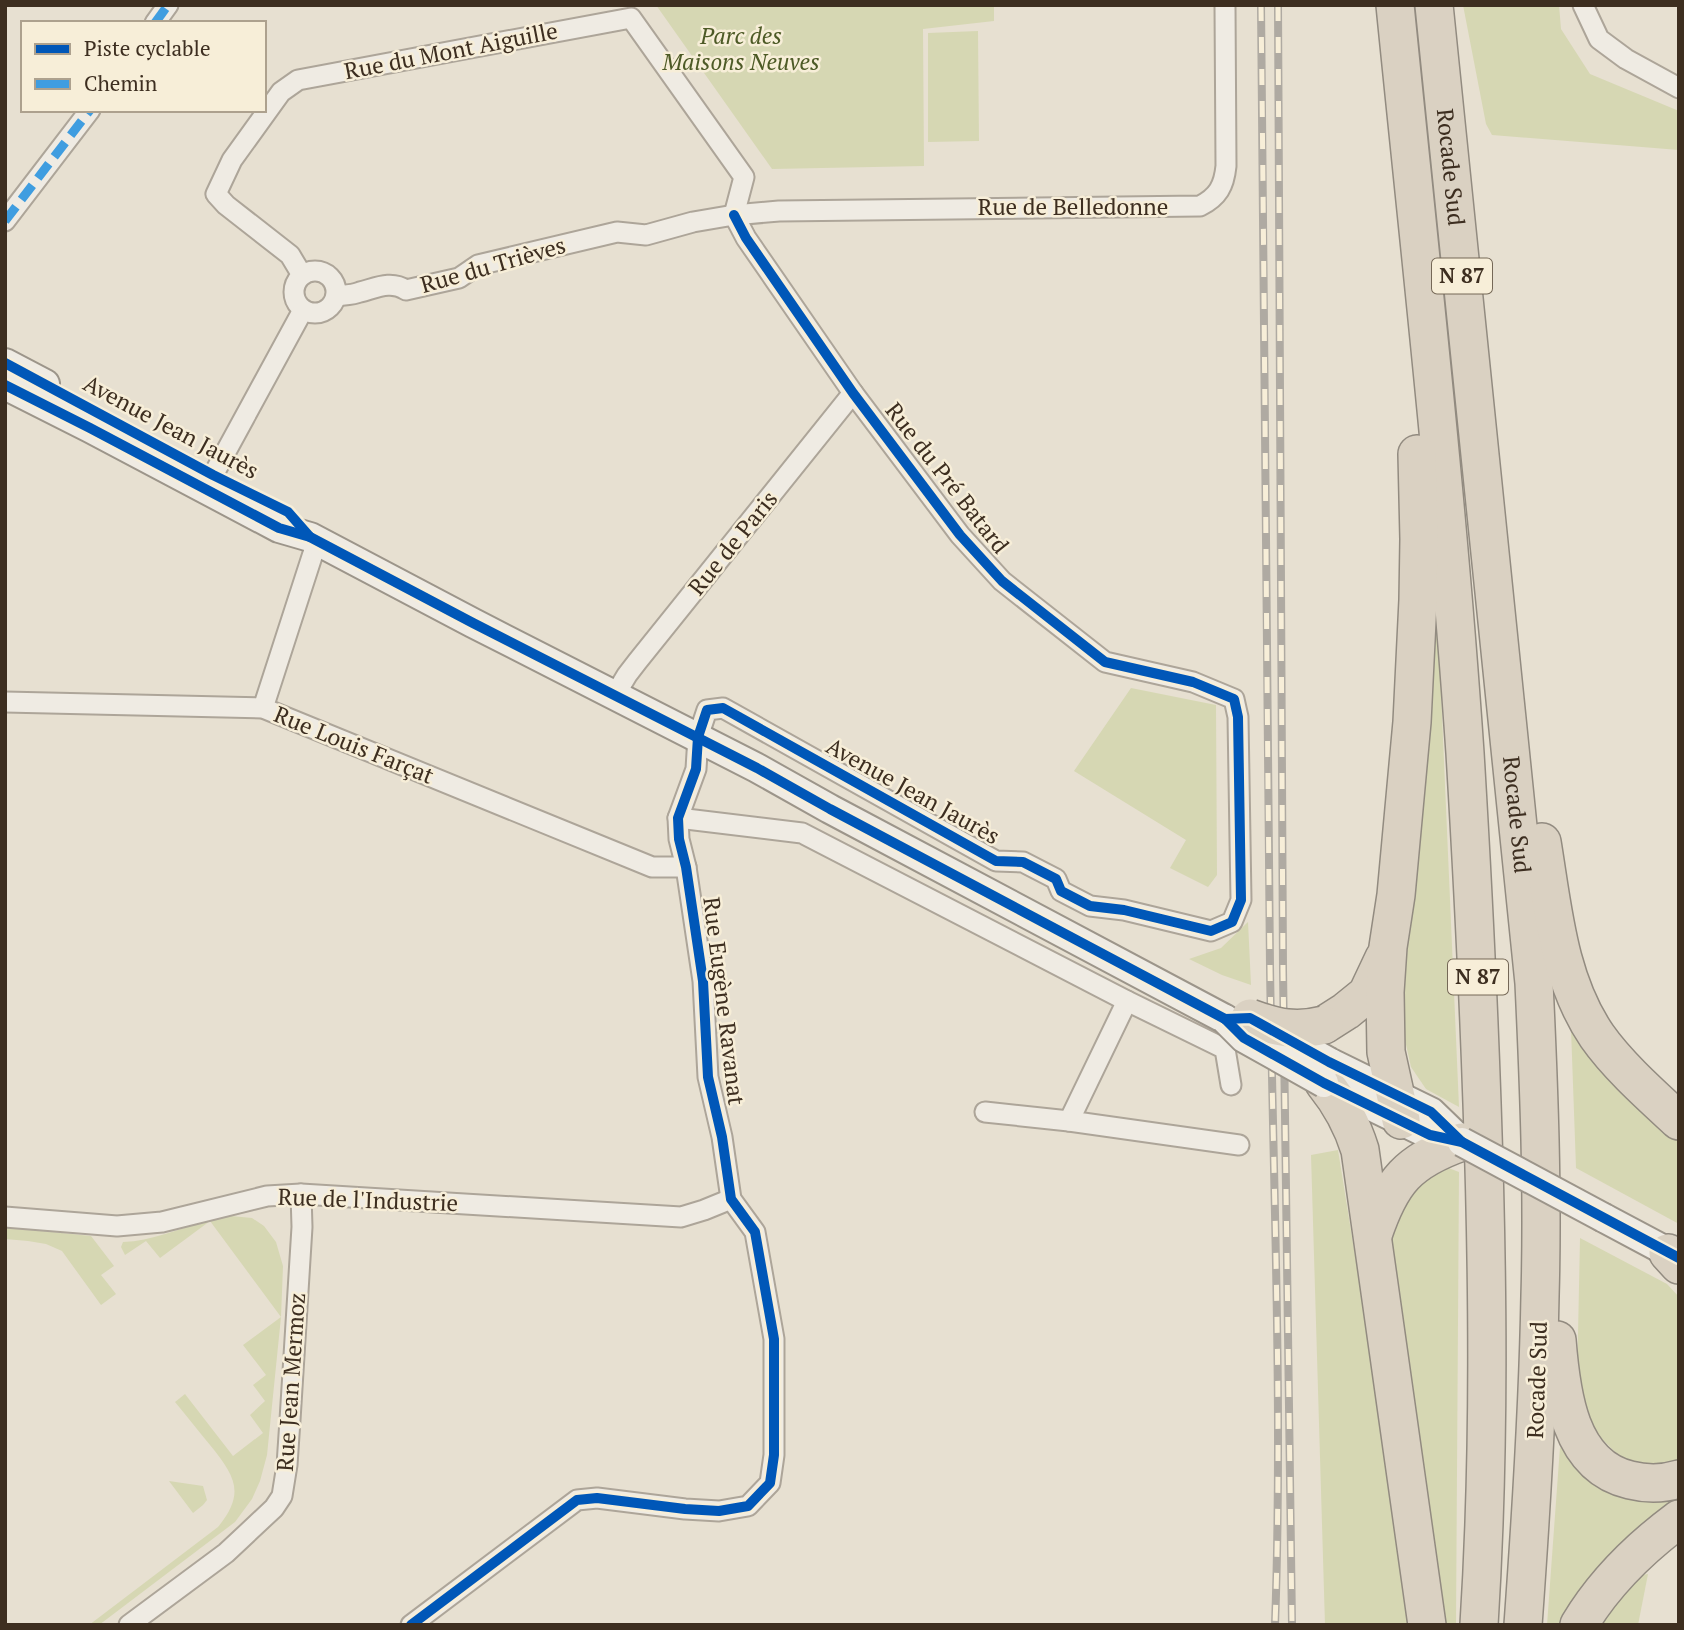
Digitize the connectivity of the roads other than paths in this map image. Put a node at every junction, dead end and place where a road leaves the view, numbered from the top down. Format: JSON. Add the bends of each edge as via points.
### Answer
{"nodes":[{"id":1,"x":168,"y":5,"type":"edge"},
{"id":2,"x":1225,"y":5,"type":"edge"},
{"id":3,"x":1395,"y":5,"type":"edge"},
{"id":4,"x":1434,"y":5,"type":"edge"},
{"id":5,"x":1583,"y":5,"type":"edge"},
{"id":6,"x":156,"y":21,"type":"edge"},
{"id":7,"x":1679,"y":88,"type":"edge"},
{"id":8,"x":88,"y":112,"type":"edge"},
{"id":9,"x":734,"y":215,"type":"junction"},
{"id":10,"x":5,"y":221,"type":"edge"},
{"id":11,"x":302,"y":275,"type":"junction"},
{"id":12,"x":336,"y":296,"type":"junction"},
{"id":13,"x":303,"y":310,"type":"junction"},
{"id":14,"x":1427,"y":331,"type":"junction"},
{"id":15,"x":5,"y":363,"type":"edge"},
{"id":16,"x":5,"y":385,"type":"edge"},
{"id":17,"x":853,"y":393,"type":"junction"},
{"id":18,"x":209,"y":483,"type":"junction"},
{"id":19,"x":313,"y":539,"type":"junction"},
{"id":20,"x":1489,"y":548,"type":"junction"},
{"id":21,"x":615,"y":695,"type":"junction"},
{"id":22,"x":1234,"y":699,"type":"joint"},
{"id":23,"x":5,"y":702,"type":"edge"},
{"id":24,"x":263,"y":708,"type":"junction"},
{"id":25,"x":698,"y":737,"type":"junction"},
{"id":26,"x":678,"y":818,"type":"junction"},
{"id":27,"x":686,"y":867,"type":"junction"},
{"id":28,"x":1388,"y":947,"type":"junction"},
{"id":29,"x":1127,"y":1001,"type":"junction"},
{"id":30,"x":1238,"y":1019,"type":"junction"},
{"id":31,"x":1326,"y":1072,"type":"junction"},
{"id":32,"x":1231,"y":1085,"type":"dead end"},
{"id":33,"x":1540,"y":1105,"type":"junction"},
{"id":34,"x":1398,"y":1106,"type":"junction"},
{"id":35,"x":985,"y":1112,"type":"dead end"},
{"id":36,"x":1069,"y":1121,"type":"junction"},
{"id":37,"x":1679,"y":1121,"type":"edge"},
{"id":38,"x":1462,"y":1142,"type":"junction"},
{"id":39,"x":1239,"y":1145,"type":"dead end"},
{"id":40,"x":301,"y":1194,"type":"junction"},
{"id":41,"x":731,"y":1199,"type":"junction"},
{"id":42,"x":5,"y":1217,"type":"edge"},
{"id":43,"x":1373,"y":1236,"type":"junction"},
{"id":44,"x":1675,"y":1259,"type":"edge"},
{"id":45,"x":1679,"y":1479,"type":"edge"},
{"id":46,"x":1679,"y":1519,"type":"edge"},
{"id":47,"x":129,"y":1625,"type":"edge"},
{"id":48,"x":411,"y":1625,"type":"edge"},
{"id":49,"x":1427,"y":1625,"type":"edge"},
{"id":50,"x":1479,"y":1625,"type":"edge"},
{"id":51,"x":1523,"y":1625,"type":"edge"},
{"id":52,"x":1579,"y":1625,"type":"edge"}],
"edges":[{"from":1,"to":6,"type":"street"},
{"from":2,"to":9,"type":"street","name":"Rue de Belledonne","via":[[1225,182],[1214,197],[1199,206]]},
{"from":3,"to":14,"type":"highway","name":"Rocade Sud","number":"N 87"},
{"from":4,"to":20,"type":"highway","name":"Rocade Sud","number":"N 87"},
{"from":5,"to":7,"type":"street","via":[[1599,39]]},
{"from":8,"to":10,"type":"street"},
{"from":9,"to":11,"type":"street","name":"Rue du Mont Aiguille","via":[[744,177],[631,18],[298,80],[281,92],[232,160],[216,194],[290,255]]},
{"from":9,"to":12,"type":"street","name":"Rue du Trièves","via":[[646,235],[617,232],[478,265],[458,278],[406,290],[399,285],[377,286]]},
{"from":9,"to":17,"type":"street","name":"Rue du Pré Batard"},
{"from":11,"to":12,"type":"street","via":[[314,270],[327,274],[335,284]]},
{"from":11,"to":13,"type":"street","via":[[293,292]]},
{"from":12,"to":13,"type":"street","name":"Rue du Trièves","via":[[323,312]]},
{"from":13,"to":18,"type":"street"},
{"from":14,"to":28,"type":"highway","via":[[1414,399],[1419,539],[1412,722]]},
{"from":14,"to":50,"type":"highway","name":"Rocade Sud","number":"N 87","via":[[1465,751],[1478,970],[1487,1341]]},
{"from":15,"to":18,"type":"main road","name":"Avenue Jean Jaurès"},
{"from":16,"to":18,"type":"main road","name":"Avenue Jean Jaurès"},
{"from":17,"to":21,"type":"street","name":"Rue de Paris"},
{"from":17,"to":22,"type":"street","name":"Rue du Pré Batard","via":[[960,535],[1002,581],[1105,662],[1193,682]]},
{"from":18,"to":19,"type":"main road","name":"Avenue Jean Jaurès","via":[[279,528]]},
{"from":19,"to":21,"type":"main road","name":"Avenue Jean Jaurès"},
{"from":19,"to":24,"type":"street"},
{"from":20,"to":33,"type":"highway","name":"Rocade Sud","number":"N 87","via":[[1534,984]]},
{"from":20,"to":37,"type":"highway","via":[[1563,959],[1573,991],[1598,1036]]},
{"from":21,"to":25,"type":"main road","name":"Avenue Jean Jaurès"},
{"from":22,"to":25,"type":"street","name":"Avenue Jean Jaurès","via":[[1241,900],[1232,922],[1211,931],[1124,909],[1090,906],[1061,891],[1056,879],[1023,862],[996,862],[723,708],[707,710]]},
{"from":23,"to":24,"type":"street","name":"Rue Louis Farçat"},
{"from":24,"to":27,"type":"street","name":"Rue Louis Farçat","via":[[650,866]]},
{"from":25,"to":26,"type":"street","name":"Rue Eugène Ravanat","via":[[696,769]]},
{"from":25,"to":30,"type":"main road","name":"Avenue Jean Jaurès"},
{"from":26,"to":27,"type":"street","name":"Rue Eugène Ravanat"},
{"from":26,"to":29,"type":"street","via":[[802,833]]},
{"from":27,"to":41,"type":"street","name":"Rue Eugène Ravanat","via":[[703,981],[708,1077]]},
{"from":28,"to":30,"type":"highway","bridge":true,"via":[[1367,993],[1324,1025],[1306,1030]]},
{"from":28,"to":34,"type":"highway","via":[[1385,1052]]},
{"from":29,"to":32,"type":"street","via":[[1225,1049]]},
{"from":29,"to":36,"type":"street"},
{"from":30,"to":31,"type":"main road","name":"Avenue Jean Jaurès","bridge":true},
{"from":31,"to":34,"type":"main road","name":"Avenue Jean Jaurès"},
{"from":31,"to":43,"type":"highway","via":[[1357,1139]]},
{"from":33,"to":45,"type":"highway","via":[[1558,1355],[1572,1425],[1586,1452],[1611,1474],[1637,1482]]},
{"from":33,"to":51,"type":"highway","name":"Rocade Sud","number":"N 87","via":[[1538,1374]]},
{"from":34,"to":38,"type":"main road","name":"Avenue Jean Jaurès","via":[[1430,1135]]},
{"from":35,"to":36,"type":"street"},
{"from":36,"to":39,"type":"street"},
{"from":38,"to":43,"type":"highway","via":[[1411,1168],[1387,1199]]},
{"from":38,"to":44,"type":"main road","name":"Avenue Jean Jaurès","bridge":true},
{"from":40,"to":41,"type":"street","name":"Rue de l'Industrie","via":[[681,1217]]},
{"from":40,"to":42,"type":"street","name":"Rue de l'Industrie","via":[[267,1196],[162,1222],[117,1226]]},
{"from":40,"to":47,"type":"street","name":"Rue Jean Mermoz","via":[[282,1496],[226,1553]]},
{"from":41,"to":48,"type":"street","name":"Rue Eugène Ravanat","via":[[754,1232],[774,1339],[770,1483],[748,1506],[719,1511],[597,1498],[577,1500]]},
{"from":43,"to":49,"type":"highway"},
{"from":46,"to":52,"type":"highway","via":[[1614,1578]]}]}
